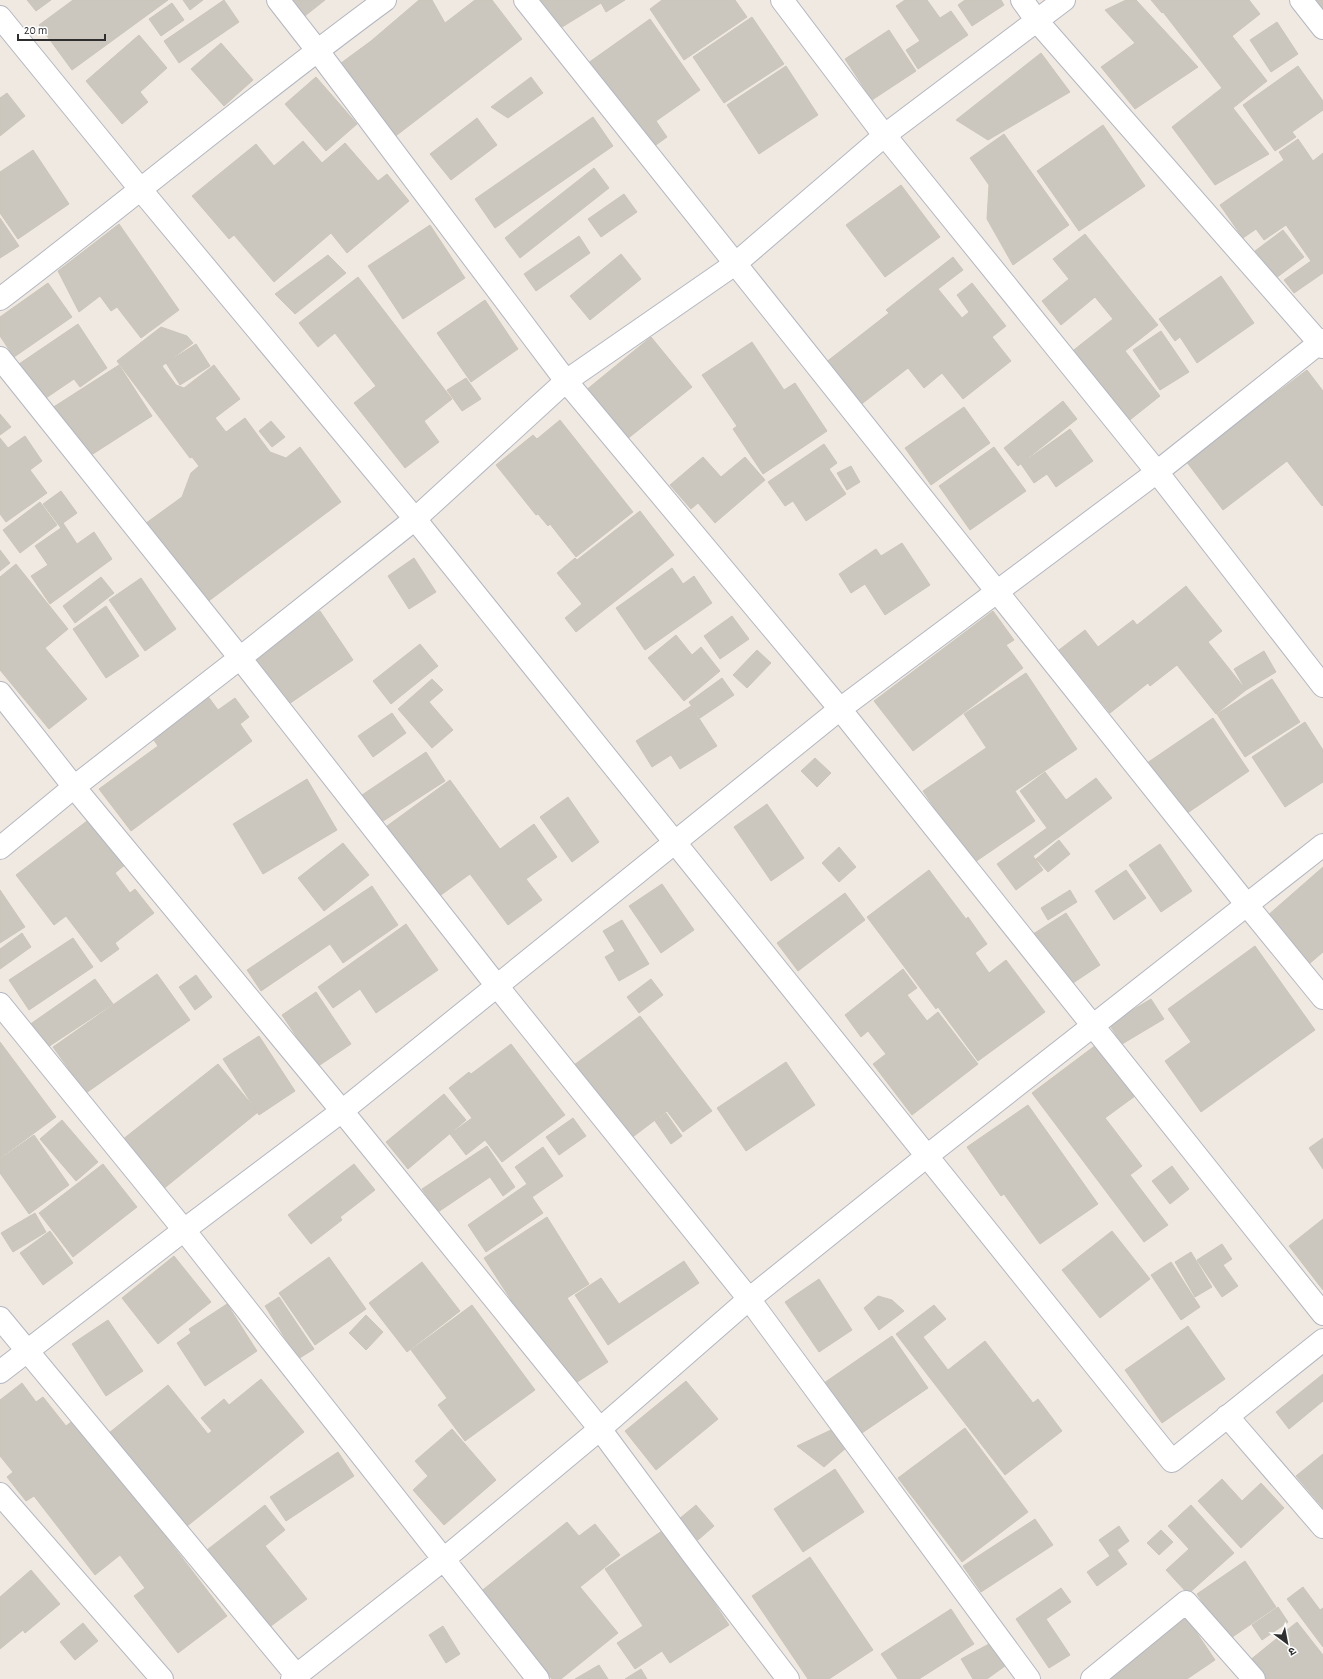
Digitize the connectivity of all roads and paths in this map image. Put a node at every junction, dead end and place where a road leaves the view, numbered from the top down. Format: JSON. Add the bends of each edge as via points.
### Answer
{"nodes":[{"id":1,"x":278,"y":0,"type":"edge"},
{"id":2,"x":385,"y":0,"type":"edge"},
{"id":3,"x":524,"y":0,"type":"edge"},
{"id":4,"x":782,"y":0,"type":"edge"},
{"id":5,"x":1022,"y":0,"type":"edge"},
{"id":6,"x":1064,"y":0,"type":"edge"},
{"id":7,"x":1301,"y":0,"type":"edge"},
{"id":8,"x":0,"y":17,"type":"edge"},
{"id":9,"x":1037,"y":21,"type":"junction"},
{"id":10,"x":1323,"y":28,"type":"edge"},
{"id":11,"x":317,"y":50,"type":"junction"},
{"id":12,"x":885,"y":135,"type":"junction"},
{"id":13,"x":140,"y":190,"type":"junction"},
{"id":14,"x":735,"y":264,"type":"junction"},
{"id":15,"x":0,"y":299,"type":"edge"},
{"id":16,"x":1322,"y":343,"type":"edge"},
{"id":17,"x":0,"y":358,"type":"edge"},
{"id":18,"x":566,"y":381,"type":"junction"},
{"id":19,"x":1157,"y":472,"type":"junction"},
{"id":20,"x":415,"y":518,"type":"junction"},
{"id":21,"x":997,"y":592,"type":"junction"},
{"id":22,"x":240,"y":658,"type":"junction"},
{"id":23,"x":1323,"y":686,"type":"edge"},
{"id":24,"x":0,"y":693,"type":"edge"},
{"id":25,"x":840,"y":709,"type":"junction"},
{"id":26,"x":74,"y":787,"type":"junction"},
{"id":27,"x":674,"y":842,"type":"junction"},
{"id":28,"x":1323,"y":845,"type":"edge"},
{"id":29,"x":0,"y":848,"type":"edge"},
{"id":30,"x":1246,"y":905,"type":"junction"},
{"id":31,"x":497,"y":986,"type":"junction"},
{"id":32,"x":1323,"y":998,"type":"edge"},
{"id":33,"x":0,"y":1004,"type":"edge"},
{"id":34,"x":1093,"y":1026,"type":"junction"},
{"id":35,"x":342,"y":1111,"type":"junction"},
{"id":36,"x":927,"y":1156,"type":"junction"},
{"id":37,"x":184,"y":1230,"type":"junction"},
{"id":38,"x":749,"y":1299,"type":"junction"},
{"id":39,"x":1323,"y":1314,"type":"edge"},
{"id":40,"x":0,"y":1318,"type":"edge"},
{"id":41,"x":1323,"y":1340,"type":"edge"},
{"id":42,"x":27,"y":1352,"type":"junction"},
{"id":43,"x":0,"y":1372,"type":"edge"},
{"id":44,"x":1227,"y":1416,"type":"junction"},
{"id":45,"x":600,"y":1429,"type":"junction"},
{"id":46,"x":0,"y":1494,"type":"edge"},
{"id":47,"x":1323,"y":1527,"type":"edge"},
{"id":48,"x":444,"y":1559,"type":"junction"},
{"id":49,"x":294,"y":1677,"type":"edge"},
{"id":50,"x":162,"y":1679,"type":"edge"},
{"id":51,"x":538,"y":1679,"type":"edge"},
{"id":52,"x":788,"y":1679,"type":"edge"},
{"id":53,"x":1029,"y":1679,"type":"edge"},
{"id":54,"x":1092,"y":1679,"type":"edge"},
{"id":55,"x":1254,"y":1679,"type":"edge"}],
"edges":[{"from":1,"to":11,"type":"street"},
{"from":2,"to":11,"type":"street"},
{"from":3,"to":14,"type":"street"},
{"from":4,"to":12,"type":"street"},
{"from":5,"to":9,"type":"street"},
{"from":6,"to":9,"type":"street"},
{"from":7,"to":10,"type":"street"},
{"from":8,"to":13,"type":"street"},
{"from":9,"to":12,"type":"street"},
{"from":9,"to":16,"type":"street"},
{"from":11,"to":13,"type":"street"},
{"from":11,"to":18,"type":"street"},
{"from":12,"to":14,"type":"street"},
{"from":12,"to":19,"type":"street"},
{"from":13,"to":15,"type":"street"},
{"from":13,"to":20,"type":"street"},
{"from":14,"to":18,"type":"street"},
{"from":14,"to":21,"type":"street"},
{"from":16,"to":19,"type":"street"},
{"from":17,"to":22,"type":"street"},
{"from":18,"to":20,"type":"street"},
{"from":18,"to":25,"type":"street"},
{"from":19,"to":21,"type":"street"},
{"from":19,"to":23,"type":"street"},
{"from":20,"to":22,"type":"street"},
{"from":20,"to":27,"type":"street"},
{"from":21,"to":25,"type":"street"},
{"from":21,"to":30,"type":"street"},
{"from":22,"to":26,"type":"street"},
{"from":22,"to":31,"type":"street"},
{"from":24,"to":26,"type":"street"},
{"from":25,"to":27,"type":"street"},
{"from":25,"to":34,"type":"street"},
{"from":26,"to":29,"type":"street"},
{"from":26,"to":35,"type":"street"},
{"from":27,"to":31,"type":"street"},
{"from":27,"to":36,"type":"street"},
{"from":28,"to":30,"type":"street"},
{"from":30,"to":32,"type":"street"},
{"from":30,"to":34,"type":"street"},
{"from":31,"to":35,"type":"street"},
{"from":31,"to":38,"type":"street"},
{"from":33,"to":37,"type":"street"},
{"from":34,"to":36,"type":"street"},
{"from":34,"to":39,"type":"street"},
{"from":35,"to":37,"type":"street"},
{"from":35,"to":45,"type":"street"},
{"from":36,"to":38,"type":"street"},
{"from":36,"to":44,"type":"street","via":[[1172,1461]]},
{"from":37,"to":42,"type":"street"},
{"from":37,"to":48,"type":"street"},
{"from":38,"to":45,"type":"street"},
{"from":38,"to":53,"type":"street"},
{"from":40,"to":42,"type":"street"},
{"from":41,"to":44,"type":"street"},
{"from":42,"to":43,"type":"street"},
{"from":42,"to":49,"type":"street"},
{"from":44,"to":47,"type":"street"},
{"from":45,"to":48,"type":"street"},
{"from":45,"to":52,"type":"street"},
{"from":46,"to":50,"type":"street"},
{"from":48,"to":49,"type":"street"},
{"from":48,"to":51,"type":"street"},
{"from":54,"to":55,"type":"street","via":[[1186,1602]]}]}
